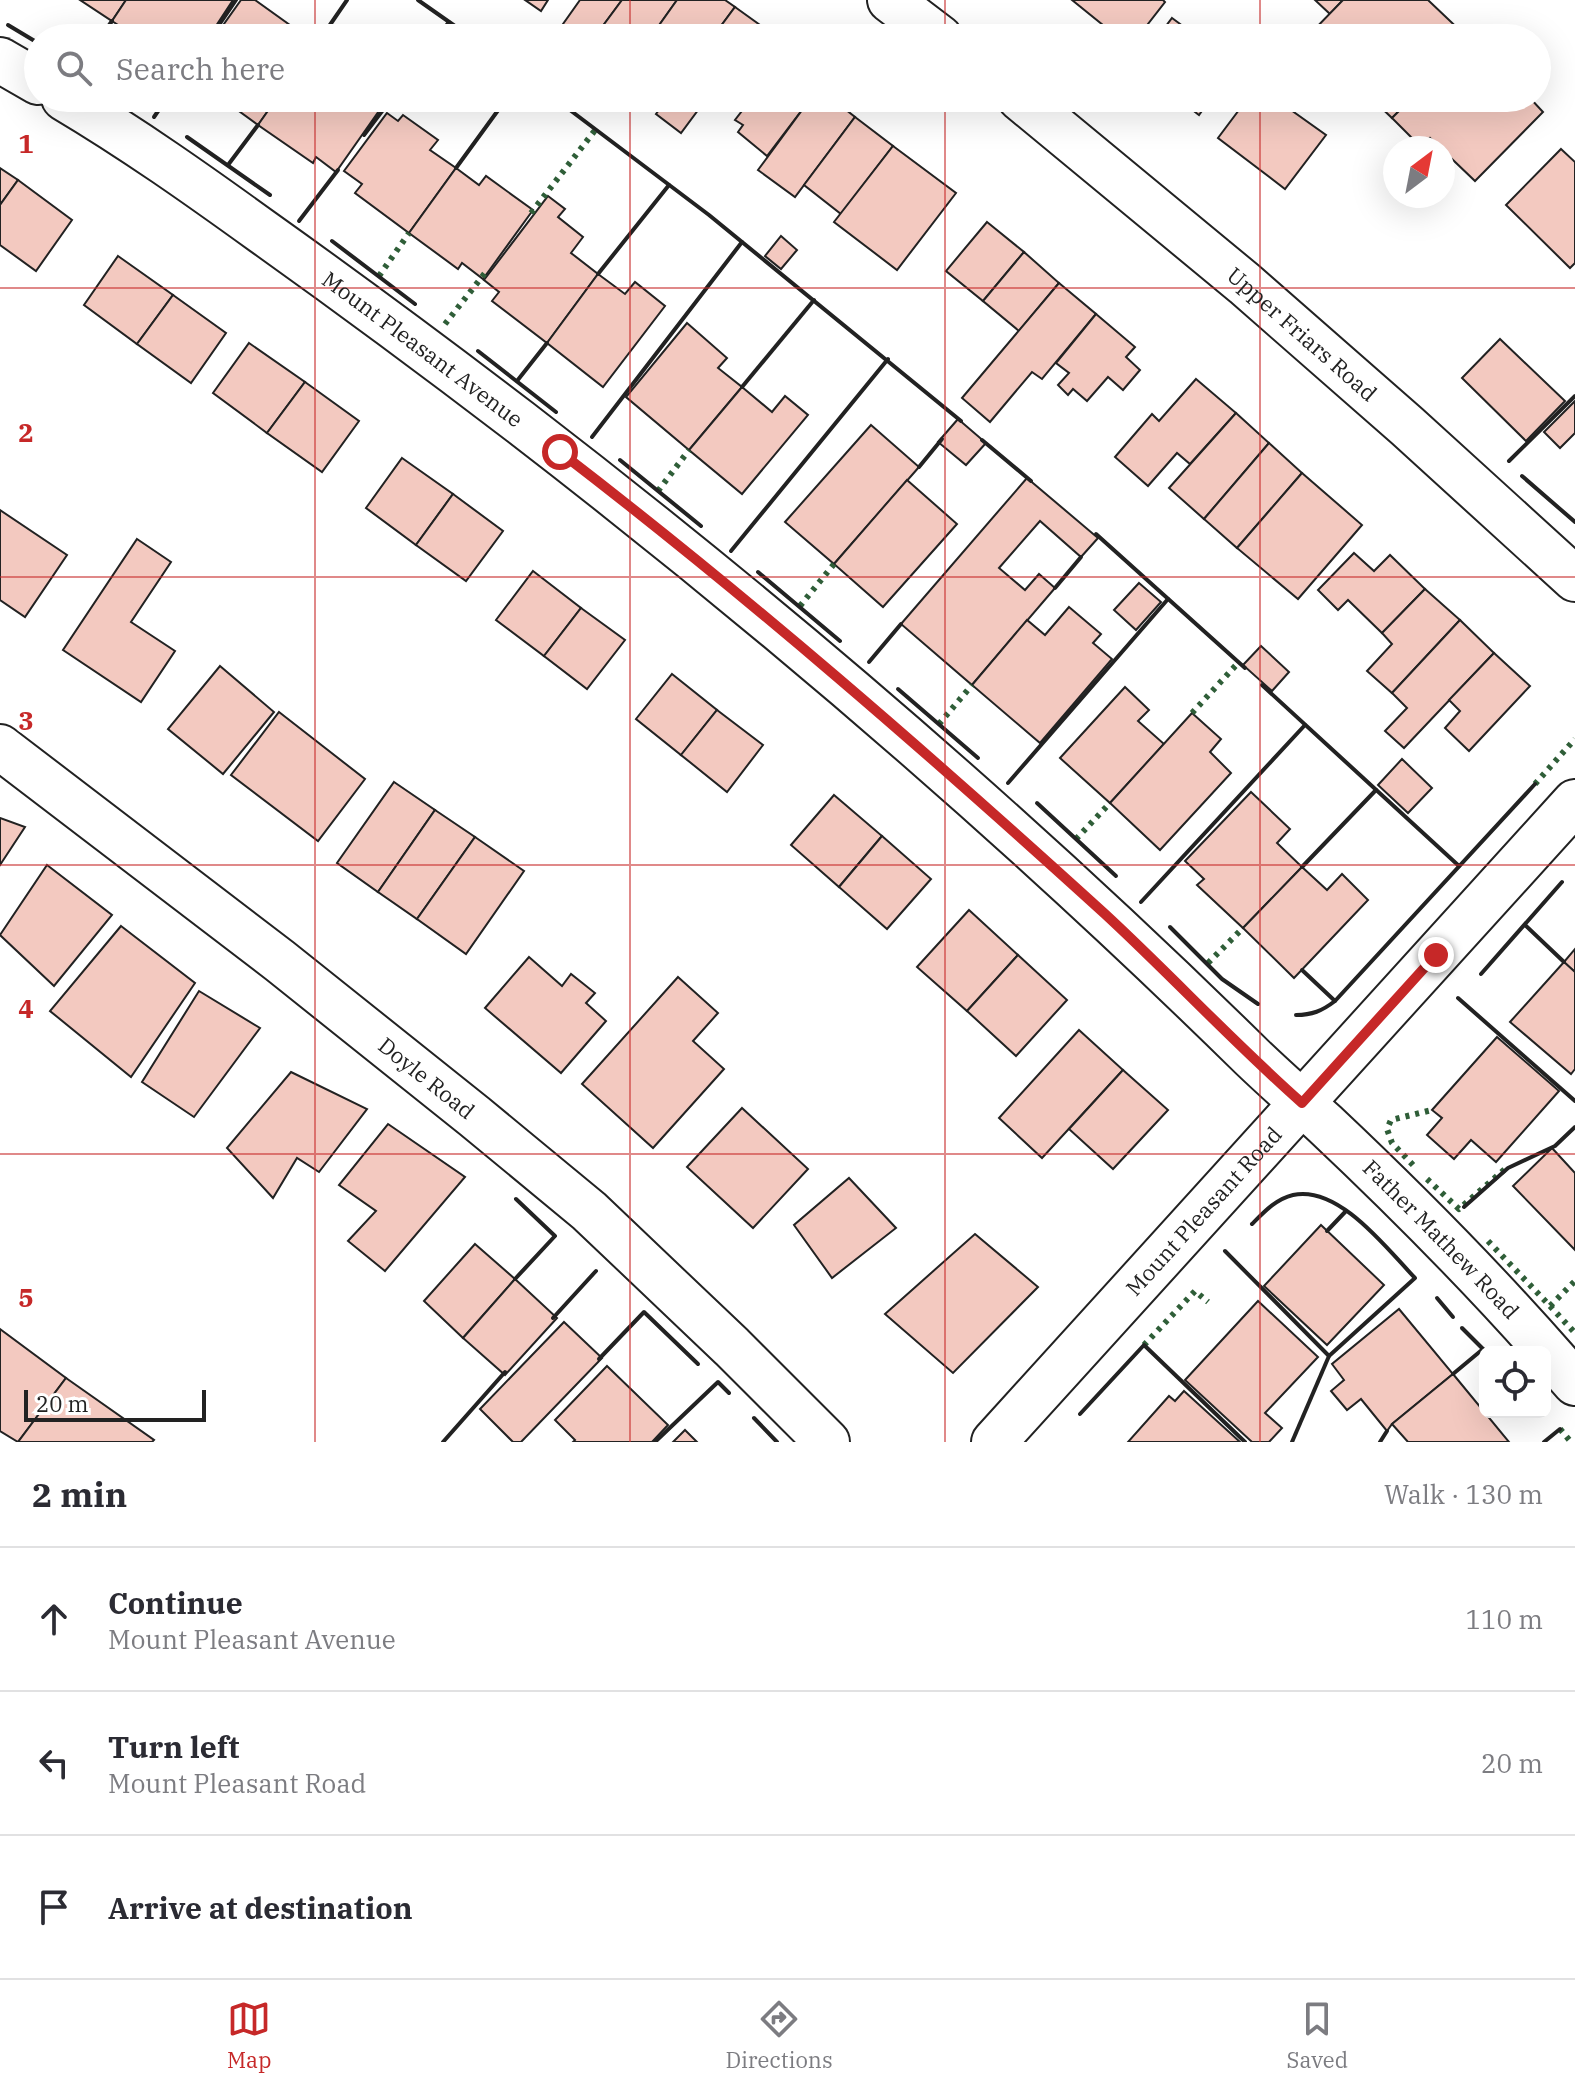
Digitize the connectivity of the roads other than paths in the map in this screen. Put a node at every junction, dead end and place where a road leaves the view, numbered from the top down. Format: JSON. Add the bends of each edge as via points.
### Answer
{"nodes":[{"id":1,"x":890,"y":0,"type":"edge"},
{"id":2,"x":922,"y":24,"type":"edge"},
{"id":3,"x":0,"y":60,"type":"edge"},
{"id":4,"x":24,"y":74,"type":"edge"},
{"id":5,"x":87,"y":112,"type":"edge"},
{"id":6,"x":1037,"y":112,"type":"edge"},
{"id":7,"x":1575,"y":579,"type":"edge"},
{"id":8,"x":0,"y":747,"type":"edge"},
{"id":9,"x":1575,"y":802,"type":"edge"},
{"id":10,"x":1302,"y":1103,"type":"junction"},
{"id":11,"x":1575,"y":1383,"type":"edge"},
{"id":12,"x":827,"y":1442,"type":"edge"},
{"id":13,"x":994,"y":1442,"type":"edge"}],
"edges":[{"from":1,"to":2,"type":"street"},
{"from":3,"to":4,"type":"street"},
{"from":5,"to":10,"type":"street","name":"Mount Pleasant Avenue","via":[[148,150],[414,341],[725,584],[1030,847]]},
{"from":6,"to":7,"type":"street","name":"Upper Friars Road","via":[[1245,284]]},
{"from":8,"to":12,"type":"street","name":"Doyle Road","via":[[280,961],[589,1211]]},
{"from":9,"to":10,"type":"street","name":"Mount Pleasant Road"},
{"from":10,"to":11,"type":"street","name":"Father Mathew Road","via":[[1459,1256]]},
{"from":10,"to":13,"type":"street","name":"Mount Pleasant Road"}]}
